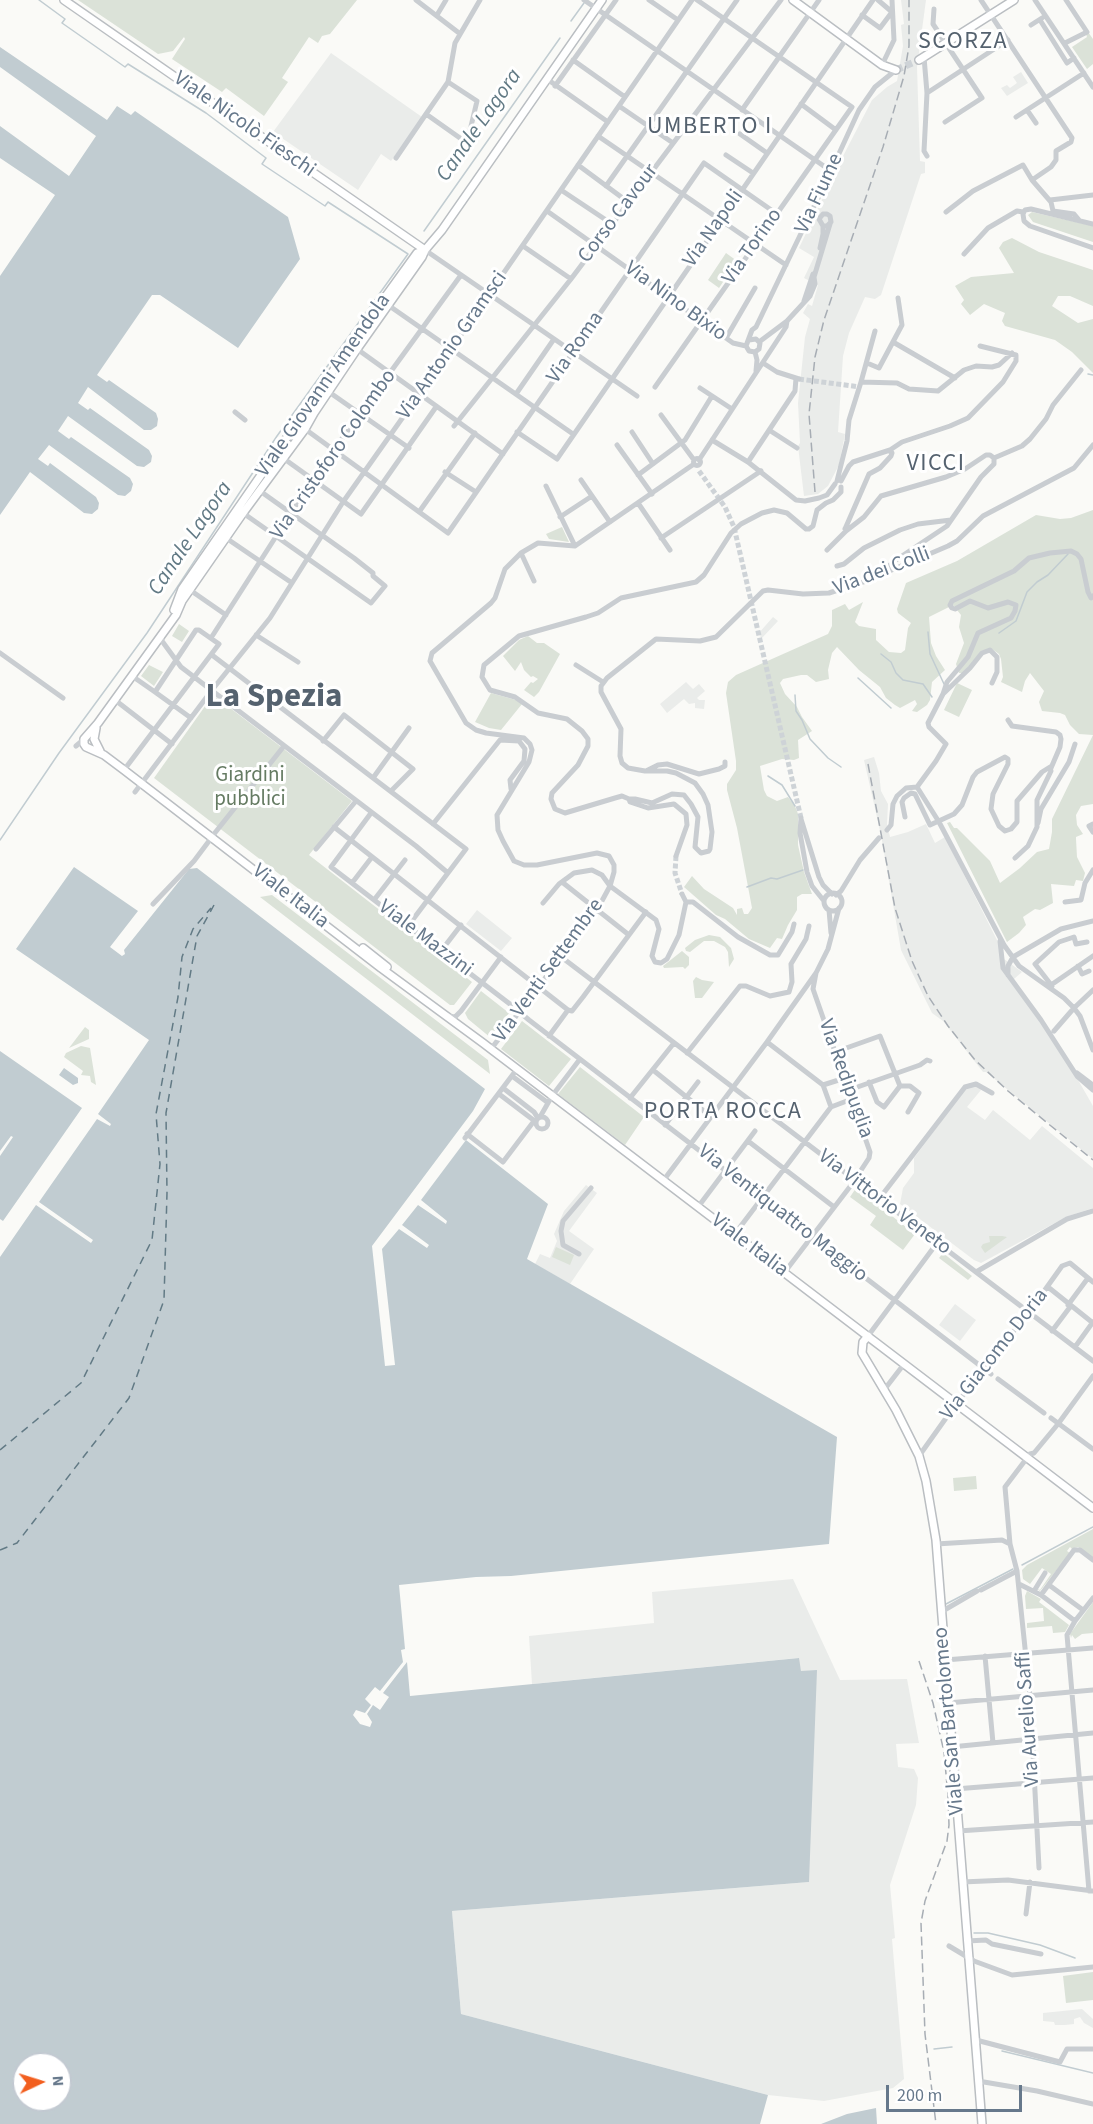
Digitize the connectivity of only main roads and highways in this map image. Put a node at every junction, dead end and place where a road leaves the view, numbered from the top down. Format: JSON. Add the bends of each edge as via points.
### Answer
{"nodes":[{"id":1,"x":64,"y":0,"type":"edge"},
{"id":2,"x":602,"y":0,"type":"edge"},
{"id":3,"x":793,"y":0,"type":"edge"},
{"id":4,"x":1014,"y":0,"type":"edge"},
{"id":5,"x":922,"y":58,"type":"tunnel mouth"},
{"id":6,"x":896,"y":70,"type":"road end"},
{"id":7,"x":425,"y":250,"type":"junction"},
{"id":8,"x":172,"y":618,"type":"junction"},
{"id":9,"x":89,"y":742,"type":"joint"},
{"id":10,"x":423,"y":998,"type":"junction"},
{"id":11,"x":471,"y":1034,"type":"junction"},
{"id":12,"x":868,"y":1336,"type":"junction"},
{"id":13,"x":1093,"y":1508,"type":"edge"},
{"id":14,"x":982,"y":2124,"type":"edge"}],
"edges":[{"from":1,"to":7,"type":"main road","name":"Viale Nicolò Fieschi"},
{"from":2,"to":7,"type":"main road","name":"Viale Giovanni Amendola"},
{"from":3,"to":6,"type":"main road","via":[[883,65]]},
{"from":4,"to":5,"type":"main road"},
{"from":7,"to":8,"type":"main road","name":"Viale Giovanni Amendola"},
{"from":7,"to":8,"type":"main road","name":"Viale Giovanni Amendola","via":[[417,253],[365,325],[182,589]]},
{"from":8,"to":9,"type":"main road","name":"Viale Giovanni Amendola","via":[[98,723]]},
{"from":9,"to":10,"type":"main road","name":"Viale Italia","via":[[234,849],[236,855]]},
{"from":10,"to":11,"type":"main road","name":"Viale Italia"},
{"from":10,"to":11,"type":"main road","name":"Viale Italia","via":[[433,1000],[468,1027]]},
{"from":11,"to":12,"type":"main road","name":"Viale Italia","via":[[550,1099]]},
{"from":12,"to":13,"type":"main road","name":"Viale Italia"},
{"from":12,"to":14,"type":"main road","name":"Viale San Bartolomeo","via":[[862,1353],[919,1456],[936,1544]]}]}
